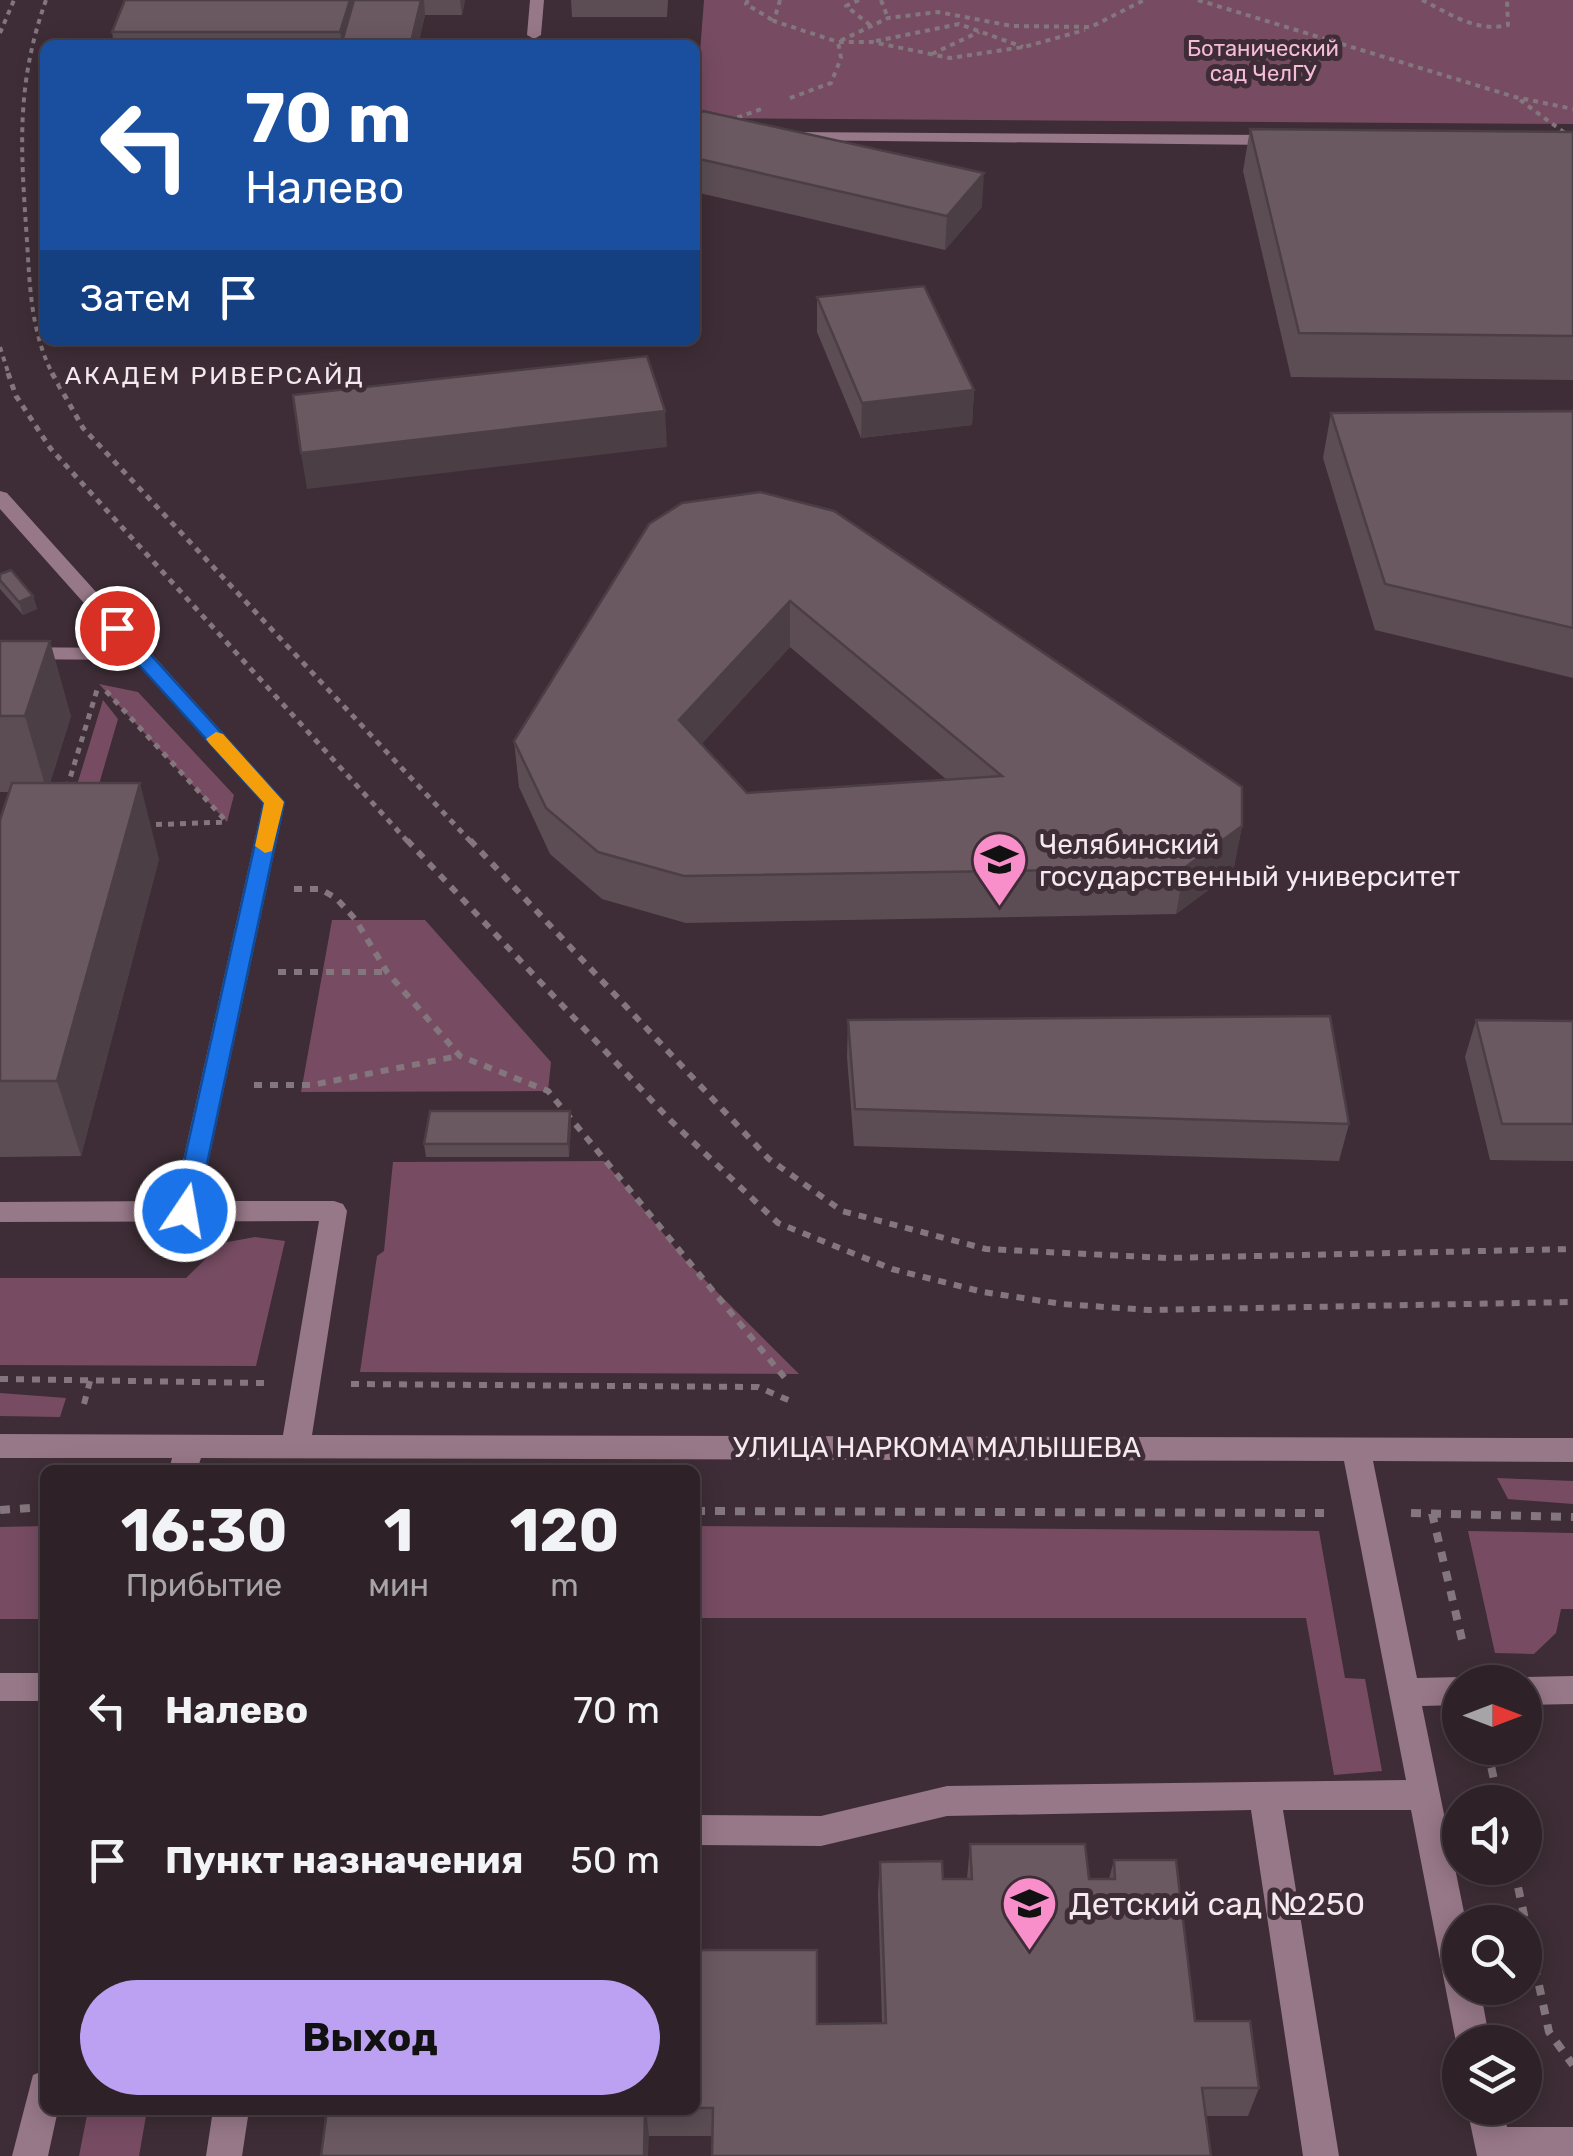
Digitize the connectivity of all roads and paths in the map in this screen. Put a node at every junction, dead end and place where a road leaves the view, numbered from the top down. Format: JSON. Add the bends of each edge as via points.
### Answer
{"nodes":[{"id":1,"x":14,"y":0,"type":"edge"},
{"id":2,"x":46,"y":0,"type":"edge"},
{"id":3,"x":537,"y":0,"type":"edge"},
{"id":4,"x":748,"y":0,"type":"edge"},
{"id":5,"x":780,"y":0,"type":"edge"},
{"id":6,"x":859,"y":0,"type":"edge"},
{"id":7,"x":881,"y":0,"type":"edge"},
{"id":8,"x":1144,"y":0,"type":"edge"},
{"id":9,"x":1198,"y":0,"type":"edge"},
{"id":10,"x":1422,"y":0,"type":"edge"},
{"id":11,"x":1507,"y":0,"type":"edge"},
{"id":12,"x":888,"y":18,"type":"junction"},
{"id":13,"x":774,"y":21,"type":"junction"},
{"id":14,"x":871,"y":26,"type":"junction"},
{"id":15,"x":1091,"y":27,"type":"junction"},
{"id":16,"x":980,"y":32,"type":"junction"},
{"id":17,"x":0,"y":33,"type":"edge"},
{"id":18,"x":534,"y":35,"type":"dead end"},
{"id":19,"x":838,"y":42,"type":"junction"},
{"id":20,"x":872,"y":42,"type":"junction"},
{"id":21,"x":1024,"y":47,"type":"junction"},
{"id":22,"x":930,"y":54,"type":"junction"},
{"id":23,"x":1515,"y":97,"type":"junction"},
{"id":24,"x":1573,"y":109,"type":"edge"},
{"id":25,"x":712,"y":127,"type":"edge"},
{"id":26,"x":774,"y":137,"type":"edge"},
{"id":27,"x":1573,"y":139,"type":"edge"},
{"id":28,"x":1303,"y":140,"type":"edge"},
{"id":29,"x":40,"y":344,"type":"edge"},
{"id":30,"x":40,"y":345,"type":"edge"},
{"id":31,"x":0,"y":347,"type":"edge"},
{"id":32,"x":0,"y":497,"type":"edge"},
{"id":33,"x":0,"y":653,"type":"edge"},
{"id":34,"x":139,"y":654,"type":"junction"},
{"id":35,"x":66,"y":792,"type":"edge"},
{"id":36,"x":227,"y":822,"type":"junction"},
{"id":37,"x":270,"y":822,"type":"junction"},
{"id":38,"x":132,"y":826,"type":"edge"},
{"id":39,"x":256,"y":889,"type":"junction"},
{"id":40,"x":238,"y":972,"type":"junction"},
{"id":41,"x":387,"y":972,"type":"junction"},
{"id":42,"x":460,"y":1056,"type":"junction"},
{"id":43,"x":213,"y":1086,"type":"junction"},
{"id":44,"x":185,"y":1211,"type":"junction"},
{"id":45,"x":0,"y":1212,"type":"edge"},
{"id":46,"x":1573,"y":1249,"type":"edge"},
{"id":47,"x":1573,"y":1302,"type":"edge"},
{"id":48,"x":0,"y":1379,"type":"edge"},
{"id":49,"x":789,"y":1383,"type":"dead end"},
{"id":50,"x":306,"y":1384,"type":"junction"},
{"id":51,"x":801,"y":1406,"type":"dead end"},
{"id":52,"x":296,"y":1445,"type":"junction"},
{"id":53,"x":0,"y":1446,"type":"edge"},
{"id":54,"x":1356,"y":1449,"type":"junction"},
{"id":55,"x":1573,"y":1450,"type":"edge"},
{"id":56,"x":186,"y":1458,"type":"edge"},
{"id":57,"x":40,"y":1507,"type":"edge"},
{"id":58,"x":0,"y":1510,"type":"edge"},
{"id":59,"x":700,"y":1511,"type":"edge"},
{"id":60,"x":1370,"y":1513,"type":"junction"},
{"id":61,"x":1432,"y":1513,"type":"junction"},
{"id":62,"x":1573,"y":1517,"type":"edge"},
{"id":63,"x":1461,"y":1665,"type":"edge"},
{"id":64,"x":1442,"y":1683,"type":"edge"},
{"id":65,"x":40,"y":1687,"type":"edge"},
{"id":66,"x":0,"y":1688,"type":"edge"},
{"id":67,"x":1573,"y":1690,"type":"edge"},
{"id":68,"x":1542,"y":1691,"type":"edge"},
{"id":69,"x":1407,"y":1692,"type":"junction"},
{"id":70,"x":1266,"y":1795,"type":"junction"},
{"id":71,"x":1427,"y":1795,"type":"junction"},
{"id":72,"x":700,"y":1830,"type":"edge"},
{"id":73,"x":1518,"y":1885,"type":"edge"},
{"id":74,"x":1447,"y":1905,"type":"edge"},
{"id":75,"x":1573,"y":2065,"type":"edge"},
{"id":76,"x":40,"y":2110,"type":"edge"},
{"id":77,"x":230,"y":2115,"type":"edge"},
{"id":78,"x":1489,"y":2125,"type":"edge"},
{"id":79,"x":1573,"y":2144,"type":"edge"},
{"id":80,"x":1494,"y":2150,"type":"edge"},
{"id":81,"x":30,"y":2156,"type":"edge"},
{"id":82,"x":224,"y":2156,"type":"edge"},
{"id":83,"x":1320,"y":2156,"type":"edge"}],
"edges":[{"from":1,"to":17,"type":"path"},
{"from":2,"to":29,"type":"path","via":[[27,48],[17,114]]},
{"from":3,"to":18,"type":"street"},
{"from":4,"to":13,"type":"path"},
{"from":5,"to":13,"type":"path"},
{"from":6,"to":14,"type":"path","via":[[846,6]]},
{"from":7,"to":12,"type":"path"},
{"from":8,"to":15,"type":"path"},
{"from":9,"to":23,"type":"path"},
{"from":10,"to":11,"type":"path","via":[[1498,29],[1508,25]]},
{"from":12,"to":14,"type":"path"},
{"from":12,"to":15,"type":"path","via":[[938,12],[1012,26]]},
{"from":13,"to":19,"type":"path"},
{"from":14,"to":19,"type":"path"},
{"from":15,"to":21,"type":"path"},
{"from":16,"to":20,"type":"path","via":[[959,24]]},
{"from":16,"to":21,"type":"path"},
{"from":16,"to":22,"type":"path"},
{"from":19,"to":20,"type":"path"},
{"from":19,"to":25,"type":"path","via":[[842,58],[832,84]]},
{"from":20,"to":22,"type":"path"},
{"from":21,"to":22,"type":"path","via":[[970,57]]},
{"from":23,"to":24,"type":"path"},
{"from":23,"to":27,"type":"path"},
{"from":26,"to":28,"type":"street"},
{"from":30,"to":46,"type":"path","via":[[83,428],[769,1160],[842,1212],[986,1249],[1167,1258]]},
{"from":31,"to":47,"type":"path","via":[[16,396],[50,449],[505,948],[778,1223],[892,1270],[1062,1304],[1148,1310]]},
{"from":32,"to":34,"type":"street"},
{"from":33,"to":34,"type":"street"},
{"from":34,"to":37,"type":"street","via":[[274,802]]},
{"from":35,"to":36,"type":"path","via":[[99,684]]},
{"from":36,"to":37,"type":"path"},
{"from":36,"to":38,"type":"path"},
{"from":37,"to":39,"type":"street"},
{"from":39,"to":40,"type":"street"},
{"from":39,"to":41,"type":"path","via":[[320,889],[336,898]]},
{"from":40,"to":41,"type":"path"},
{"from":40,"to":43,"type":"street"},
{"from":41,"to":42,"type":"path"},
{"from":42,"to":43,"type":"path","via":[[312,1086]]},
{"from":42,"to":49,"type":"path","via":[[548,1091]]},
{"from":43,"to":44,"type":"street"},
{"from":44,"to":45,"type":"street"},
{"from":44,"to":50,"type":"street","via":[[334,1210]]},
{"from":48,"to":50,"type":"path"},
{"from":50,"to":51,"type":"path","via":[[758,1387]]},
{"from":50,"to":52,"type":"street"},
{"from":52,"to":54,"type":"street","name":"УЛИЦА НАРКОМА МАЛЫШЕВА"},
{"from":52,"to":56,"type":"street","name":"УЛИЦА НАРКОМА МАЛЫШЕВА"},
{"from":53,"to":56,"type":"street","name":"УЛИЦА НАРКОМА МАЛЫШЕВА"},
{"from":54,"to":55,"type":"street","name":"УЛИЦА НАРКОМА МАЛЫШЕВА"},
{"from":54,"to":60,"type":"street"},
{"from":57,"to":58,"type":"path"},
{"from":59,"to":60,"type":"path"},
{"from":60,"to":61,"type":"path"},
{"from":60,"to":69,"type":"street"},
{"from":61,"to":62,"type":"path"},
{"from":61,"to":63,"type":"path"},
{"from":64,"to":69,"type":"street"},
{"from":65,"to":66,"type":"street"},
{"from":67,"to":68,"type":"street"},
{"from":69,"to":71,"type":"street"},
{"from":70,"to":71,"type":"street"},
{"from":70,"to":72,"type":"street","via":[[948,1801],[821,1831]]},
{"from":70,"to":83,"type":"street"},
{"from":71,"to":74,"type":"street"},
{"from":73,"to":75,"type":"path","via":[[1549,2032]]},
{"from":76,"to":81,"type":"street"},
{"from":77,"to":82,"type":"street"},
{"from":78,"to":80,"type":"street"},
{"from":79,"to":80,"type":"street"}]}
